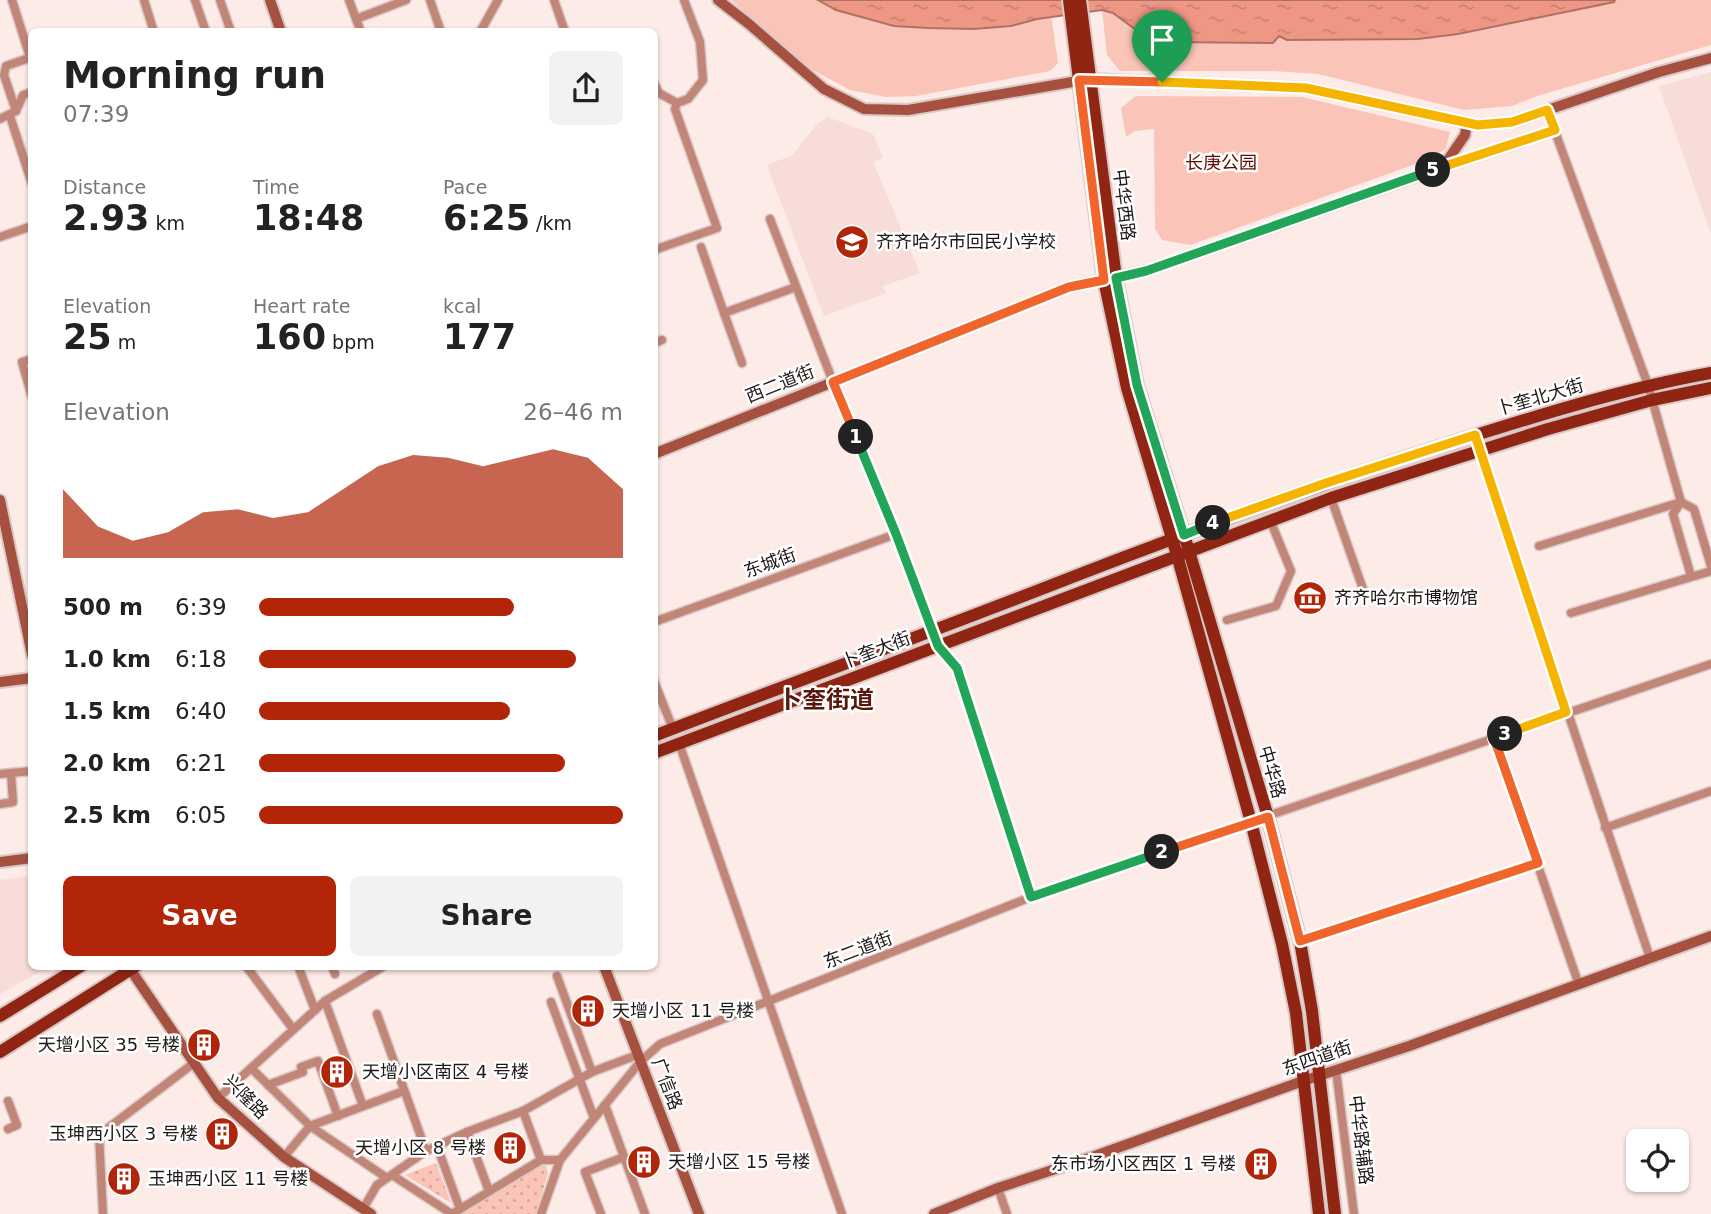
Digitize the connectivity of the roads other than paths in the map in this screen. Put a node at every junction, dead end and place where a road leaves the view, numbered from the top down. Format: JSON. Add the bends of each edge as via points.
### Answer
{"nodes":[{"id":1,"x":12,"y":0,"type":"edge"},
{"id":2,"x":144,"y":0,"type":"edge"},
{"id":3,"x":195,"y":0,"type":"edge"},
{"id":4,"x":220,"y":0,"type":"edge"},
{"id":5,"x":270,"y":0,"type":"edge"},
{"id":6,"x":349,"y":0,"type":"edge"},
{"id":7,"x":406,"y":0,"type":"edge"},
{"id":8,"x":430,"y":0,"type":"edge"},
{"id":9,"x":498,"y":0,"type":"edge"},
{"id":10,"x":554,"y":0,"type":"edge"},
{"id":11,"x":684,"y":0,"type":"edge"},
{"id":12,"x":718,"y":0,"type":"edge"},
{"id":13,"x":1069,"y":0,"type":"edge"},
{"id":14,"x":1080,"y":0,"type":"edge"},
{"id":15,"x":356,"y":19,"type":"junction"},
{"id":16,"x":1077,"y":24,"type":"junction"},
{"id":17,"x":153,"y":28,"type":"edge"},
{"id":18,"x":204,"y":28,"type":"edge"},
{"id":19,"x":230,"y":28,"type":"edge"},
{"id":20,"x":280,"y":28,"type":"edge"},
{"id":21,"x":359,"y":28,"type":"edge"},
{"id":22,"x":440,"y":28,"type":"edge"},
{"id":23,"x":482,"y":28,"type":"edge"},
{"id":24,"x":564,"y":28,"type":"edge"},
{"id":25,"x":28,"y":48,"type":"edge"},
{"id":26,"x":28,"y":58,"type":"edge"},
{"id":27,"x":1711,"y":58,"type":"edge"},
{"id":28,"x":1084,"y":80,"type":"junction"},
{"id":29,"x":658,"y":91,"type":"edge"},
{"id":30,"x":28,"y":93,"type":"edge"},
{"id":31,"x":677,"y":103,"type":"junction"},
{"id":32,"x":1547,"y":110,"type":"junction"},
{"id":33,"x":13,"y":113,"type":"junction"},
{"id":34,"x":0,"y":119,"type":"edge"},
{"id":35,"x":1467,"y":123,"type":"junction"},
{"id":36,"x":1555,"y":130,"type":"junction"},
{"id":37,"x":1443,"y":167,"type":"junction"},
{"id":38,"x":28,"y":169,"type":"edge"},
{"id":39,"x":770,"y":219,"type":"dead end"},
{"id":40,"x":28,"y":227,"type":"edge"},
{"id":41,"x":0,"y":237,"type":"edge"},
{"id":42,"x":701,"y":247,"type":"dead end"},
{"id":43,"x":658,"y":249,"type":"edge"},
{"id":44,"x":1110,"y":279,"type":"junction"},
{"id":45,"x":796,"y":287,"type":"junction"},
{"id":46,"x":724,"y":313,"type":"junction"},
{"id":47,"x":28,"y":360,"type":"edge"},
{"id":48,"x":743,"y":363,"type":"dead end"},
{"id":49,"x":1711,"y":373,"type":"edge"},
{"id":50,"x":833,"y":382,"type":"junction"},
{"id":51,"x":28,"y":383,"type":"edge"},
{"id":52,"x":1648,"y":385,"type":"junction"},
{"id":53,"x":1711,"y":388,"type":"edge"},
{"id":54,"x":1652,"y":400,"type":"junction"},
{"id":55,"x":1475,"y":435,"type":"junction"},
{"id":56,"x":1479,"y":450,"type":"junction"},
{"id":57,"x":658,"y":452,"type":"edge"},
{"id":58,"x":1331,"y":498,"type":"junction"},
{"id":59,"x":0,"y":500,"type":"edge"},
{"id":60,"x":1681,"y":502,"type":"junction"},
{"id":61,"x":1270,"y":520,"type":"junction"},
{"id":62,"x":896,"y":534,"type":"junction"},
{"id":63,"x":1178,"y":537,"type":"junction"},
{"id":64,"x":1539,"y":546,"type":"dead end"},
{"id":65,"x":1183,"y":553,"type":"junction"},
{"id":66,"x":1711,"y":568,"type":"edge"},
{"id":67,"x":1691,"y":576,"type":"junction"},
{"id":68,"x":1363,"y":589,"type":"dead end"},
{"id":69,"x":1571,"y":613,"type":"dead end"},
{"id":70,"x":1227,"y":620,"type":"dead end"},
{"id":71,"x":658,"y":621,"type":"edge"},
{"id":72,"x":933,"y":632,"type":"junction"},
{"id":73,"x":28,"y":636,"type":"edge"},
{"id":74,"x":938,"y":646,"type":"junction"},
{"id":75,"x":1711,"y":664,"type":"edge"},
{"id":76,"x":28,"y":678,"type":"edge"},
{"id":77,"x":0,"y":682,"type":"edge"},
{"id":78,"x":658,"y":691,"type":"edge"},
{"id":79,"x":1566,"y":712,"type":"junction"},
{"id":80,"x":673,"y":729,"type":"junction"},
{"id":81,"x":658,"y":735,"type":"edge"},
{"id":82,"x":1494,"y":738,"type":"junction"},
{"id":83,"x":679,"y":743,"type":"junction"},
{"id":84,"x":658,"y":751,"type":"edge"},
{"id":85,"x":28,"y":772,"type":"edge"},
{"id":86,"x":0,"y":774,"type":"edge"},
{"id":87,"x":11,"y":774,"type":"junction"},
{"id":88,"x":1711,"y":791,"type":"edge"},
{"id":89,"x":0,"y":804,"type":"edge"},
{"id":90,"x":1268,"y":817,"type":"junction"},
{"id":91,"x":1251,"y":822,"type":"junction"},
{"id":92,"x":1605,"y":828,"type":"junction"},
{"id":93,"x":28,"y":858,"type":"edge"},
{"id":94,"x":0,"y":862,"type":"edge"},
{"id":95,"x":1538,"y":863,"type":"junction"},
{"id":96,"x":1031,"y":897,"type":"junction"},
{"id":97,"x":1711,"y":936,"type":"edge"},
{"id":98,"x":1300,"y":941,"type":"junction"},
{"id":99,"x":1650,"y":958,"type":"junction"},
{"id":100,"x":75,"y":970,"type":"edge"},
{"id":101,"x":127,"y":970,"type":"edge"},
{"id":102,"x":134,"y":970,"type":"edge"},
{"id":103,"x":249,"y":970,"type":"edge"},
{"id":104,"x":300,"y":970,"type":"edge"},
{"id":105,"x":362,"y":970,"type":"edge"},
{"id":106,"x":377,"y":970,"type":"edge"},
{"id":107,"x":605,"y":970,"type":"edge"},
{"id":108,"x":557,"y":976,"type":"dead end"},
{"id":109,"x":365,"y":977,"type":"junction"},
{"id":110,"x":1579,"y":985,"type":"junction"},
{"id":111,"x":325,"y":1001,"type":"junction"},
{"id":112,"x":551,"y":1002,"type":"dead end"},
{"id":113,"x":767,"y":1002,"type":"junction"},
{"id":114,"x":315,"y":1010,"type":"junction"},
{"id":115,"x":377,"y":1014,"type":"dead end"},
{"id":116,"x":0,"y":1016,"type":"edge"},
{"id":117,"x":293,"y":1029,"type":"junction"},
{"id":118,"x":0,"y":1052,"type":"edge"},
{"id":119,"x":638,"y":1058,"type":"junction"},
{"id":120,"x":194,"y":1063,"type":"junction"},
{"id":121,"x":251,"y":1068,"type":"junction"},
{"id":122,"x":1336,"y":1070,"type":"junction"},
{"id":123,"x":592,"y":1072,"type":"junction"},
{"id":124,"x":1319,"y":1076,"type":"junction"},
{"id":125,"x":580,"y":1079,"type":"junction"},
{"id":126,"x":1303,"y":1081,"type":"junction"},
{"id":127,"x":268,"y":1084,"type":"junction"},
{"id":128,"x":404,"y":1091,"type":"junction"},
{"id":129,"x":218,"y":1098,"type":"junction"},
{"id":130,"x":8,"y":1101,"type":"dead end"},
{"id":131,"x":605,"y":1105,"type":"junction"},
{"id":132,"x":363,"y":1106,"type":"junction"},
{"id":133,"x":523,"y":1111,"type":"junction"},
{"id":134,"x":338,"y":1116,"type":"junction"},
{"id":135,"x":594,"y":1118,"type":"junction"},
{"id":136,"x":310,"y":1126,"type":"junction"},
{"id":137,"x":8,"y":1129,"type":"dead end"},
{"id":138,"x":467,"y":1132,"type":"junction"},
{"id":139,"x":437,"y":1146,"type":"junction"},
{"id":140,"x":426,"y":1151,"type":"junction"},
{"id":141,"x":284,"y":1157,"type":"junction"},
{"id":142,"x":624,"y":1157,"type":"junction"},
{"id":143,"x":541,"y":1160,"type":"junction"},
{"id":144,"x":560,"y":1160,"type":"junction"},
{"id":145,"x":389,"y":1176,"type":"junction"},
{"id":146,"x":998,"y":1188,"type":"junction"},
{"id":147,"x":489,"y":1191,"type":"junction"},
{"id":148,"x":460,"y":1209,"type":"junction"},
{"id":149,"x":367,"y":1211,"type":"edge"},
{"id":150,"x":103,"y":1214,"type":"edge"},
{"id":151,"x":452,"y":1214,"type":"edge"},
{"id":152,"x":541,"y":1214,"type":"edge"},
{"id":153,"x":601,"y":1214,"type":"edge"},
{"id":154,"x":645,"y":1214,"type":"edge"},
{"id":155,"x":699,"y":1214,"type":"edge"},
{"id":156,"x":842,"y":1214,"type":"edge"},
{"id":157,"x":934,"y":1214,"type":"edge"},
{"id":158,"x":1007,"y":1214,"type":"edge"},
{"id":159,"x":1319,"y":1214,"type":"edge"},
{"id":160,"x":1335,"y":1214,"type":"edge"},
{"id":161,"x":1354,"y":1214,"type":"edge"}],
"edges":[{"from":1,"to":25,"type":"street"},
{"from":2,"to":17,"type":"street"},
{"from":3,"to":18,"type":"street"},
{"from":4,"to":19,"type":"street"},
{"from":5,"to":20,"type":"street"},
{"from":6,"to":15,"type":"street"},
{"from":7,"to":15,"type":"street"},
{"from":8,"to":22,"type":"street"},
{"from":9,"to":23,"type":"street"},
{"from":10,"to":24,"type":"street"},
{"from":11,"to":31,"type":"street","via":[[700,42],[703,80],[688,99]]},
{"from":12,"to":28,"type":"street","via":[[824,89],[864,109],[908,110]]},
{"from":13,"to":16,"type":"main road","name":"中华西路"},
{"from":14,"to":16,"type":"main road"},
{"from":15,"to":21,"type":"street"},
{"from":16,"to":28,"type":"main road","name":"中华西路"},
{"from":26,"to":33,"type":"street","via":[[6,66]]},
{"from":27,"to":32,"type":"street"},
{"from":28,"to":35,"type":"street","via":[[1306,88]]},
{"from":28,"to":44,"type":"main road","name":"中华西路"},
{"from":29,"to":31,"type":"street"},
{"from":30,"to":33,"type":"street"},
{"from":31,"to":43,"type":"street","via":[[675,109],[717,228]]},
{"from":32,"to":35,"type":"street","via":[[1512,122]]},
{"from":32,"to":36,"type":"street"},
{"from":33,"to":34,"type":"street"},
{"from":33,"to":38,"type":"street"},
{"from":35,"to":37,"type":"street","via":[[1465,135]]},
{"from":36,"to":37,"type":"street","name":"西二道街"},
{"from":36,"to":52,"type":"street"},
{"from":37,"to":44,"type":"street","name":"西二道街","via":[[1146,271]]},
{"from":39,"to":45,"type":"street"},
{"from":40,"to":41,"type":"street"},
{"from":42,"to":46,"type":"street"},
{"from":44,"to":50,"type":"street","name":"西二道街","via":[[1069,287]]},
{"from":44,"to":63,"type":"main road","name":"中华西路"},
{"from":45,"to":46,"type":"street"},
{"from":45,"to":50,"type":"street"},
{"from":46,"to":48,"type":"street"},
{"from":47,"to":51,"type":"street","via":[[22,362]]},
{"from":49,"to":52,"type":"main road","name":"卜奎北大街"},
{"from":50,"to":57,"type":"street","name":"西二道街"},
{"from":50,"to":62,"type":"street"},
{"from":52,"to":54,"type":"street"},
{"from":52,"to":55,"type":"main road","name":"卜奎北大街"},
{"from":53,"to":54,"type":"main road","name":"卜奎北大街"},
{"from":54,"to":56,"type":"main road","name":"卜奎北大街"},
{"from":54,"to":60,"type":"street"},
{"from":55,"to":56,"type":"street"},
{"from":55,"to":63,"type":"main road","name":"卜奎北大街"},
{"from":56,"to":58,"type":"main road","name":"卜奎北大街"},
{"from":56,"to":79,"type":"street"},
{"from":58,"to":61,"type":"main road","name":"卜奎北大街"},
{"from":58,"to":68,"type":"street"},
{"from":59,"to":73,"type":"street"},
{"from":60,"to":64,"type":"street"},
{"from":60,"to":66,"type":"street","via":[[1694,509]]},
{"from":60,"to":67,"type":"street","via":[[1673,514]]},
{"from":61,"to":65,"type":"main road","name":"卜奎北大街"},
{"from":61,"to":70,"type":"street","via":[[1291,571],[1276,606]]},
{"from":62,"to":71,"type":"street","name":"东城街"},
{"from":62,"to":72,"type":"street"},
{"from":63,"to":65,"type":"main road","name":"中华西路"},
{"from":63,"to":72,"type":"main road","name":"卜奎大街"},
{"from":65,"to":74,"type":"main road","name":"卜奎大街"},
{"from":65,"to":90,"type":"main road","name":"中华路"},
{"from":65,"to":91,"type":"main road","name":"中华路"},
{"from":66,"to":67,"type":"street"},
{"from":67,"to":69,"type":"street"},
{"from":72,"to":74,"type":"street"},
{"from":72,"to":80,"type":"main road","name":"卜奎大街"},
{"from":74,"to":83,"type":"main road","name":"卜奎大街"},
{"from":74,"to":96,"type":"street","via":[[957,668]]},
{"from":75,"to":79,"type":"street","name":"东二道街"},
{"from":76,"to":77,"type":"street"},
{"from":78,"to":80,"type":"street"},
{"from":79,"to":82,"type":"street","name":"东二道街"},
{"from":79,"to":92,"type":"street"},
{"from":80,"to":81,"type":"main road","name":"卜奎大街"},
{"from":82,"to":90,"type":"street","name":"东二道街"},
{"from":82,"to":95,"type":"street"},
{"from":83,"to":84,"type":"main road","name":"卜奎大街"},
{"from":83,"to":113,"type":"street"},
{"from":85,"to":87,"type":"street"},
{"from":86,"to":87,"type":"street"},
{"from":87,"to":89,"type":"street","via":[[13,802]]},
{"from":88,"to":92,"type":"street"},
{"from":90,"to":91,"type":"street","name":"东二道街"},
{"from":90,"to":98,"type":"main road","name":"中华路"},
{"from":91,"to":96,"type":"street","name":"东二道街"},
{"from":91,"to":126,"type":"main road","name":"中华路","via":[[1296,1013]]},
{"from":92,"to":99,"type":"street"},
{"from":93,"to":94,"type":"street"},
{"from":95,"to":98,"type":"street"},
{"from":95,"to":110,"type":"street"},
{"from":96,"to":113,"type":"street","name":"东二道街"},
{"from":97,"to":99,"type":"street","name":"东四道街"},
{"from":98,"to":124,"type":"main road","name":"中华路"},
{"from":99,"to":110,"type":"street","name":"东四道街"},
{"from":100,"to":116,"type":"main road"},
{"from":101,"to":118,"type":"main road"},
{"from":102,"to":120,"type":"street","name":"兴隆路"},
{"from":103,"to":117,"type":"street"},
{"from":104,"to":114,"type":"street"},
{"from":105,"to":109,"type":"street"},
{"from":106,"to":109,"type":"street"},
{"from":107,"to":119,"type":"street","name":"广信路"},
{"from":108,"to":123,"type":"street"},
{"from":109,"to":111,"type":"street"},
{"from":110,"to":122,"type":"street","name":"东四道街"},
{"from":111,"to":114,"type":"street"},
{"from":111,"to":132,"type":"street"},
{"from":112,"to":125,"type":"street"},
{"from":113,"to":119,"type":"street","name":"东二道街","via":[[660,1044]]},
{"from":113,"to":156,"type":"street"},
{"from":114,"to":117,"type":"street"},
{"from":115,"to":128,"type":"street"},
{"from":117,"to":121,"type":"street"},
{"from":119,"to":123,"type":"street"},
{"from":119,"to":131,"type":"street","name":"东二道街"},
{"from":119,"to":155,"type":"street","name":"广信路"},
{"from":120,"to":129,"type":"street","name":"兴隆路"},
{"from":120,"to":150,"type":"street","via":[[99,1135]]},
{"from":121,"to":127,"type":"street"},
{"from":121,"to":129,"type":"street"},
{"from":122,"to":124,"type":"street","name":"东四道街"},
{"from":122,"to":161,"type":"street","name":"中华路辅路"},
{"from":123,"to":125,"type":"street"},
{"from":124,"to":126,"type":"street","name":"东四道街"},
{"from":124,"to":160,"type":"main road","name":"中华路"},
{"from":125,"to":133,"type":"street"},
{"from":125,"to":135,"type":"street"},
{"from":126,"to":146,"type":"street","name":"东四道街"},
{"from":126,"to":159,"type":"main road","name":"中华路"},
{"from":127,"to":134,"type":"street","via":[[303,1072],[301,1067],[318,1061]]},
{"from":127,"to":136,"type":"street"},
{"from":128,"to":132,"type":"street"},
{"from":128,"to":140,"type":"street"},
{"from":129,"to":141,"type":"street","name":"兴隆路"},
{"from":130,"to":137,"type":"street","via":[[17,1125]]},
{"from":131,"to":135,"type":"street","name":"东二道街"},
{"from":131,"to":142,"type":"street"},
{"from":132,"to":134,"type":"street"},
{"from":133,"to":138,"type":"street"},
{"from":133,"to":143,"type":"street"},
{"from":134,"to":136,"type":"street"},
{"from":135,"to":144,"type":"street","name":"东二道街"},
{"from":136,"to":141,"type":"street"},
{"from":136,"to":145,"type":"street"},
{"from":138,"to":139,"type":"street"},
{"from":138,"to":147,"type":"street"},
{"from":139,"to":140,"type":"street"},
{"from":139,"to":148,"type":"street"},
{"from":140,"to":145,"type":"street"},
{"from":141,"to":149,"type":"street","name":"兴隆路"},
{"from":142,"to":153,"type":"street","via":[[585,1172]]},
{"from":142,"to":154,"type":"street"},
{"from":143,"to":144,"type":"street"},
{"from":143,"to":147,"type":"street"},
{"from":144,"to":152,"type":"street","name":"东二道街"},
{"from":145,"to":149,"type":"street","via":[[377,1185]]},
{"from":145,"to":151,"type":"street"},
{"from":146,"to":157,"type":"street","name":"东四道街"},
{"from":146,"to":158,"type":"street"},
{"from":147,"to":148,"type":"street"},
{"from":148,"to":151,"type":"street"}]}
